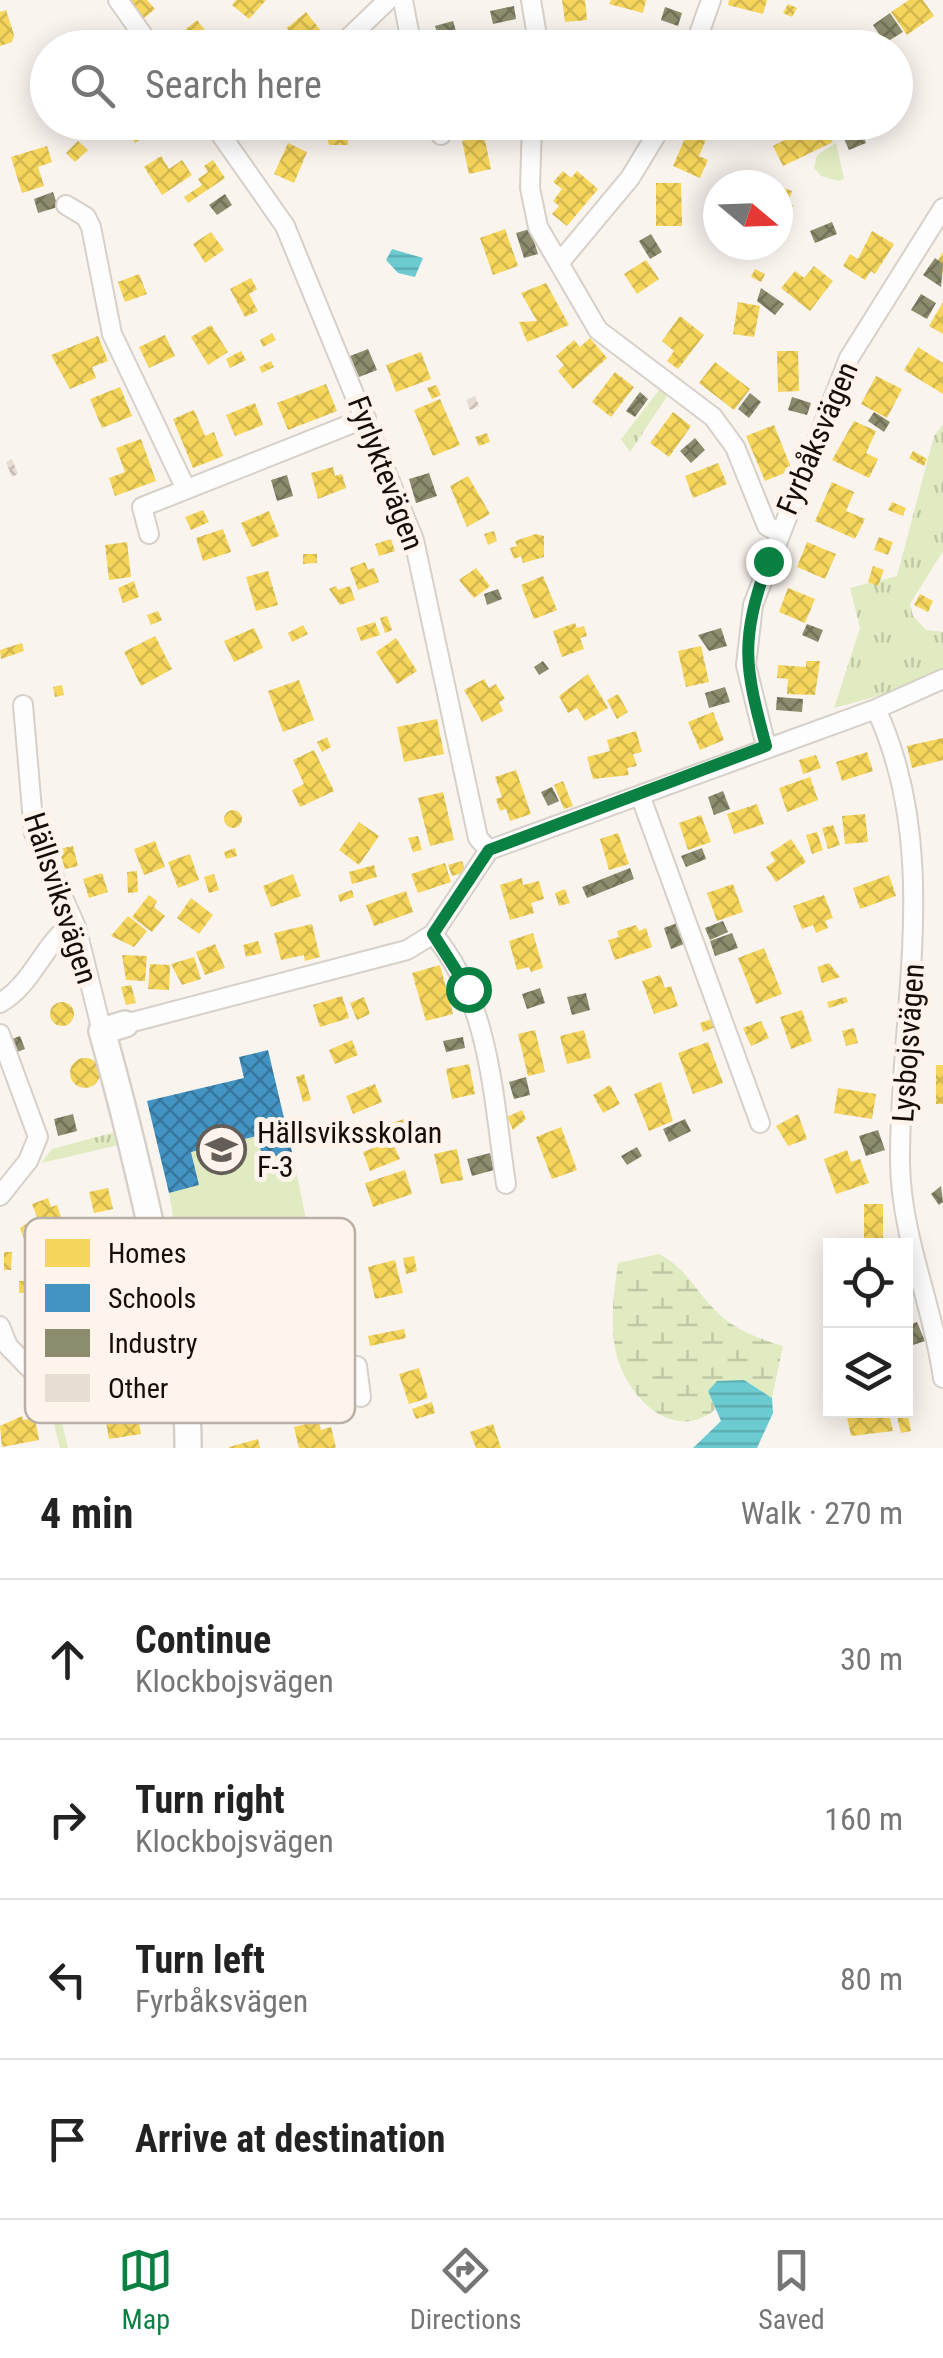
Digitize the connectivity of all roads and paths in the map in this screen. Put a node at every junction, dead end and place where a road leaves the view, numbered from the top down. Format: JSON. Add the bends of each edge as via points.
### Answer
{"nodes":[{"id":1,"x":118,"y":0,"type":"edge"},
{"id":2,"x":388,"y":0,"type":"edge"},
{"id":3,"x":403,"y":0,"type":"edge"},
{"id":4,"x":531,"y":0,"type":"edge"},
{"id":5,"x":711,"y":0,"type":"edge"},
{"id":6,"x":139,"y":30,"type":"edge"},
{"id":7,"x":357,"y":30,"type":"edge"},
{"id":8,"x":409,"y":30,"type":"edge"},
{"id":9,"x":536,"y":30,"type":"edge"},
{"id":10,"x":700,"y":30,"type":"edge"},
{"id":11,"x":227,"y":140,"type":"edge"},
{"id":12,"x":531,"y":140,"type":"edge"},
{"id":13,"x":653,"y":140,"type":"edge"},
{"id":14,"x":66,"y":205,"type":"dead end"},
{"id":15,"x":943,"y":208,"type":"edge"},
{"id":16,"x":560,"y":262,"type":"junction"},
{"id":17,"x":366,"y":418,"type":"junction"},
{"id":18,"x":186,"y":489,"type":"junction"},
{"id":19,"x":778,"y":532,"type":"junction"},
{"id":20,"x":149,"y":534,"type":"dead end"},
{"id":21,"x":943,"y":679,"type":"edge"},
{"id":22,"x":23,"y":705,"type":"dead end"},
{"id":23,"x":876,"y":709,"type":"junction"},
{"id":24,"x":766,"y":746,"type":"junction"},
{"id":25,"x":640,"y":795,"type":"junction"},
{"id":26,"x":489,"y":850,"type":"junction"},
{"id":27,"x":74,"y":922,"type":"junction"},
{"id":28,"x":433,"y":934,"type":"junction"},
{"id":29,"x":0,"y":1004,"type":"edge"},
{"id":30,"x":114,"y":1027,"type":"junction"},
{"id":31,"x":0,"y":1034,"type":"edge"},
{"id":32,"x":760,"y":1122,"type":"dead end"},
{"id":33,"x":506,"y":1184,"type":"dead end"},
{"id":34,"x":0,"y":1196,"type":"edge"},
{"id":35,"x":150,"y":1218,"type":"edge"},
{"id":36,"x":0,"y":1326,"type":"edge"},
{"id":37,"x":25,"y":1363,"type":"edge"},
{"id":38,"x":355,"y":1366,"type":"edge"},
{"id":39,"x":943,"y":1378,"type":"edge"},
{"id":40,"x":361,"y":1397,"type":"dead end"}],
"edges":[{"from":1,"to":6,"type":"street"},
{"from":2,"to":7,"type":"street"},
{"from":3,"to":8,"type":"street"},
{"from":4,"to":9,"type":"street"},
{"from":5,"to":10,"type":"street"},
{"from":11,"to":17,"type":"street","name":"Fyrlyktevägen","via":[[284,226]]},
{"from":12,"to":16,"type":"street","via":[[530,188],[538,227]]},
{"from":13,"to":16,"type":"street"},
{"from":14,"to":18,"type":"street","via":[[92,227],[112,334]]},
{"from":15,"to":19,"type":"street","name":"Fyrbåksvägen","via":[[849,358]]},
{"from":16,"to":19,"type":"street","via":[[598,330],[713,417],[735,447],[767,526]]},
{"from":17,"to":18,"type":"street"},
{"from":17,"to":26,"type":"street","name":"Fyrlyktevägen","via":[[414,540],[478,838]]},
{"from":18,"to":20,"type":"street","via":[[142,507]]},
{"from":19,"to":24,"type":"street","name":"Fyrbåksvägen","via":[[752,605],[746,645]]},
{"from":21,"to":23,"type":"street"},
{"from":22,"to":27,"type":"street","name":"Hällsviksvägen","via":[[34,833]]},
{"from":23,"to":24,"type":"street"},
{"from":23,"to":39,"type":"street","name":"Lysbojsvägen","via":[[901,787],[917,874],[900,1163],[905,1227]]},
{"from":24,"to":25,"type":"street"},
{"from":25,"to":26,"type":"street"},
{"from":25,"to":32,"type":"street"},
{"from":26,"to":28,"type":"street"},
{"from":27,"to":29,"type":"street","via":[[53,936]]},
{"from":27,"to":30,"type":"street","name":"Hällsviksvägen"},
{"from":28,"to":30,"type":"street","via":[[407,950]]},
{"from":28,"to":33,"type":"street","via":[[468,989],[489,1064]]},
{"from":30,"to":35,"type":"street","name":"Hällsviksvägen"},
{"from":31,"to":34,"type":"street","via":[[38,1137]]},
{"from":36,"to":37,"type":"street"},
{"from":38,"to":40,"type":"street"}]}
